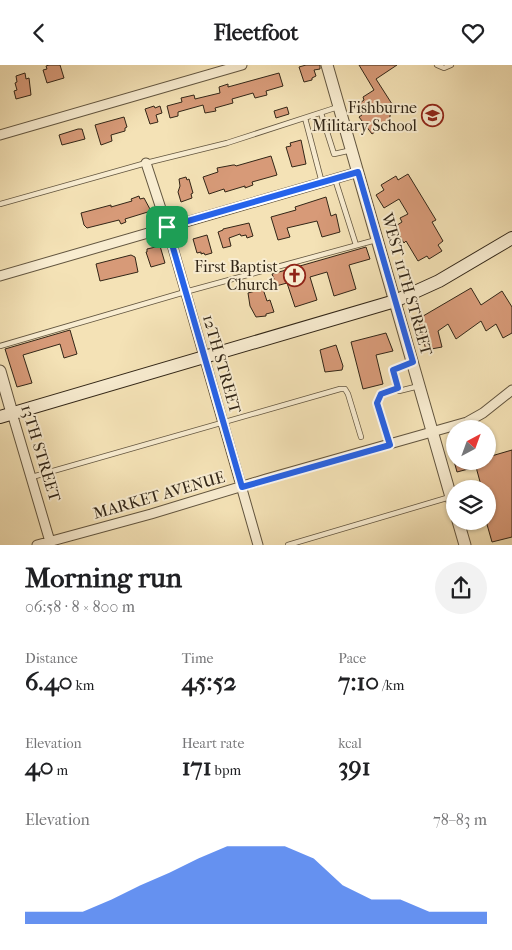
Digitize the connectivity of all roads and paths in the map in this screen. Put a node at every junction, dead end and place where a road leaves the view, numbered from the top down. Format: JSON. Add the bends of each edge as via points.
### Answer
{"nodes":[{"id":1,"x":242,"y":65,"type":"edge"},
{"id":2,"x":327,"y":65,"type":"edge"},
{"id":3,"x":437,"y":65,"type":"edge"},
{"id":4,"x":451,"y":65,"type":"edge"},
{"id":5,"x":339,"y":107,"type":"junction"},
{"id":6,"x":322,"y":113,"type":"junction"},
{"id":7,"x":305,"y":118,"type":"junction"},
{"id":8,"x":0,"y":135,"type":"edge"},
{"id":9,"x":352,"y":150,"type":"junction"},
{"id":10,"x":146,"y":163,"type":"junction"},
{"id":11,"x":358,"y":172,"type":"junction"},
{"id":12,"x":335,"y":179,"type":"junction"},
{"id":13,"x":322,"y":183,"type":"junction"},
{"id":14,"x":0,"y":204,"type":"edge"},
{"id":15,"x":167,"y":227,"type":"junction"},
{"id":16,"x":512,"y":238,"type":"edge"},
{"id":17,"x":377,"y":239,"type":"junction"},
{"id":18,"x":356,"y":245,"type":"junction"},
{"id":19,"x":0,"y":276,"type":"edge"},
{"id":20,"x":185,"y":292,"type":"junction"},
{"id":21,"x":395,"y":301,"type":"junction"},
{"id":22,"x":0,"y":346,"type":"edge"},
{"id":23,"x":204,"y":357,"type":"junction"},
{"id":24,"x":413,"y":362,"type":"junction"},
{"id":25,"x":0,"y":371,"type":"edge"},
{"id":26,"x":419,"y":386,"type":"junction"},
{"id":27,"x":398,"y":388,"type":"junction"},
{"id":28,"x":512,"y":392,"type":"edge"},
{"id":29,"x":6,"y":415,"type":"edge"},
{"id":30,"x":223,"y":422,"type":"junction"},
{"id":31,"x":432,"y":432,"type":"junction"},
{"id":32,"x":361,"y":437,"type":"dead end"},
{"id":33,"x":390,"y":445,"type":"junction"},
{"id":34,"x":32,"y":477,"type":"junction"},
{"id":35,"x":446,"y":480,"type":"edge"},
{"id":36,"x":242,"y":487,"type":"junction"},
{"id":37,"x":446,"y":498,"type":"edge"},
{"id":38,"x":461,"y":530,"type":"edge"},
{"id":39,"x":50,"y":543,"type":"edge"},
{"id":40,"x":37,"y":545,"type":"edge"},
{"id":41,"x":258,"y":545,"type":"edge"},
{"id":42,"x":288,"y":545,"type":"edge"},
{"id":43,"x":465,"y":545,"type":"edge"}],
"edges":[{"from":1,"to":8,"type":"street"},
{"from":2,"to":5,"type":"street","name":"WEST 11TH STREET"},
{"from":3,"to":4,"type":"lane","via":[[444,68]]},
{"from":5,"to":6,"type":"lane"},
{"from":5,"to":9,"type":"street","name":"WEST 11TH STREET"},
{"from":6,"to":7,"type":"lane"},
{"from":6,"to":9,"type":"lane","via":[[334,154]]},
{"from":7,"to":10,"type":"lane","via":[[227,143]]},
{"from":7,"to":13,"type":"lane"},
{"from":9,"to":11,"type":"street","name":"WEST 11TH STREET"},
{"from":10,"to":14,"type":"lane"},
{"from":10,"to":15,"type":"street","name":"12TH STREET"},
{"from":11,"to":12,"type":"street"},
{"from":11,"to":17,"type":"street","name":"WEST 11TH STREET"},
{"from":12,"to":13,"type":"street"},
{"from":12,"to":18,"type":"lane"},
{"from":13,"to":15,"type":"street"},
{"from":15,"to":19,"type":"street"},
{"from":15,"to":20,"type":"street","name":"12TH STREET"},
{"from":16,"to":21,"type":"main road","via":[[439,281]]},
{"from":17,"to":18,"type":"lane"},
{"from":17,"to":21,"type":"street","name":"WEST 11TH STREET"},
{"from":18,"to":20,"type":"lane"},
{"from":20,"to":22,"type":"lane"},
{"from":20,"to":23,"type":"street","name":"12TH STREET"},
{"from":21,"to":23,"type":"main road"},
{"from":21,"to":24,"type":"street","name":"WEST 11TH STREET"},
{"from":23,"to":29,"type":"main road"},
{"from":23,"to":30,"type":"street","name":"12TH STREET"},
{"from":24,"to":26,"type":"street","name":"WEST 11TH STREET"},
{"from":24,"to":27,"type":"lane","via":[[393,370]]},
{"from":25,"to":29,"type":"street","name":"13TH STREET"},
{"from":26,"to":27,"type":"lane","via":[[399,391]]},
{"from":26,"to":31,"type":"street","name":"WEST 11TH STREET"},
{"from":27,"to":33,"type":"lane","via":[[381,394],[377,403]]},
{"from":28,"to":31,"type":"street","name":"MARKET AVENUE","via":[[475,418]]},
{"from":29,"to":34,"type":"street","name":"13TH STREET"},
{"from":30,"to":32,"type":"lane","via":[[342,389],[348,394]]},
{"from":30,"to":34,"type":"lane"},
{"from":30,"to":36,"type":"street","name":"12TH STREET"},
{"from":31,"to":33,"type":"street","name":"MARKET AVENUE"},
{"from":31,"to":35,"type":"street","name":"WEST 11TH STREET"},
{"from":33,"to":36,"type":"street","name":"MARKET AVENUE"},
{"from":34,"to":39,"type":"street","name":"13TH STREET"},
{"from":36,"to":39,"type":"street","name":"MARKET AVENUE"},
{"from":36,"to":41,"type":"street","name":"12TH STREET"},
{"from":37,"to":42,"type":"lane"},
{"from":38,"to":43,"type":"street"},
{"from":39,"to":40,"type":"street","name":"MARKET AVENUE"}]}
